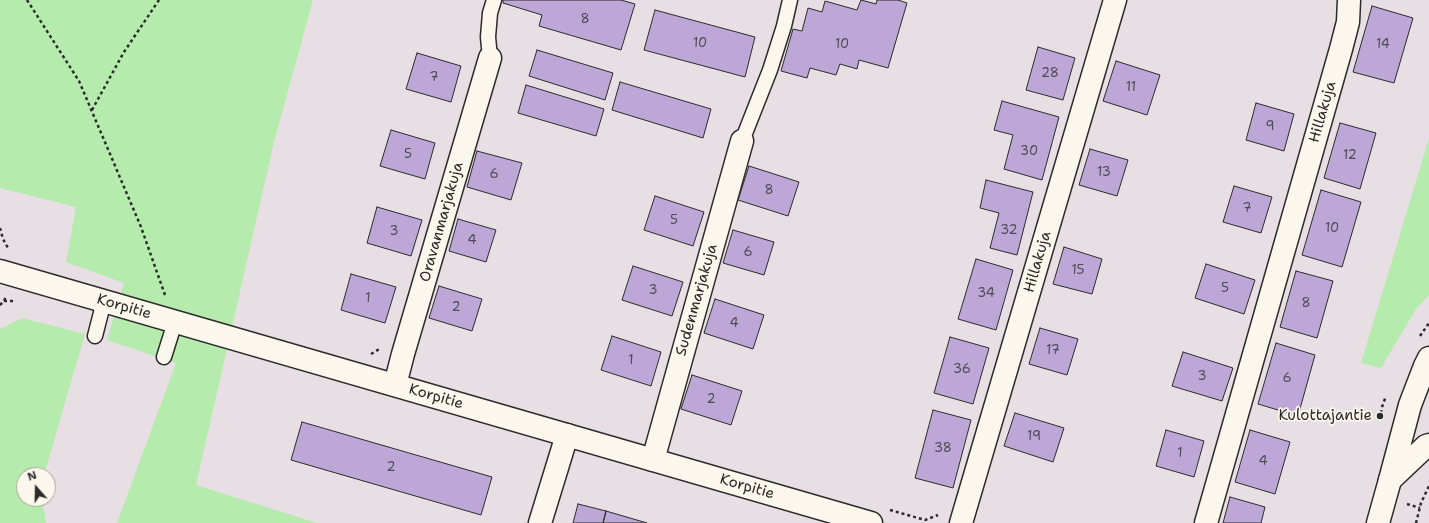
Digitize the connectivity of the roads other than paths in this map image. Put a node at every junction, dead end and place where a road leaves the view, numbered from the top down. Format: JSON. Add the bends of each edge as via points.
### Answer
{"nodes":[{"id":1,"x":494,"y":0,"type":"edge"},
{"id":2,"x":790,"y":0,"type":"edge"},
{"id":3,"x":1115,"y":0,"type":"edge"},
{"id":4,"x":1348,"y":0,"type":"edge"},
{"id":5,"x":490,"y":58,"type":"joint"},
{"id":6,"x":742,"y":141,"type":"joint"},
{"id":7,"x":0,"y":271,"type":"edge"},
{"id":8,"x":104,"y":301,"type":"junction"},
{"id":9,"x":175,"y":322,"type":"junction"},
{"id":10,"x":95,"y":336,"type":"dead end"},
{"id":11,"x":164,"y":357,"type":"dead end"},
{"id":12,"x":1428,"y":362,"type":"edge"},
{"id":13,"x":395,"y":385,"type":"junction"},
{"id":14,"x":567,"y":435,"type":"junction"},
{"id":15,"x":1429,"y":444,"type":"edge"},
{"id":16,"x":653,"y":460,"type":"junction"},
{"id":17,"x":1390,"y":480,"type":"junction"},
{"id":18,"x":540,"y":523,"type":"edge"},
{"id":19,"x":871,"y":523,"type":"edge"},
{"id":20,"x":961,"y":523,"type":"edge"},
{"id":21,"x":1206,"y":523,"type":"edge"},
{"id":22,"x":1378,"y":523,"type":"edge"}],
"edges":[{"from":1,"to":5,"type":"lane","via":[[488,37]]},
{"from":2,"to":6,"type":"lane","via":[[770,70]]},
{"from":3,"to":20,"type":"street","name":"Hillakuja"},
{"from":4,"to":21,"type":"street","name":"Hillakuja","via":[[1348,22],[1341,49]]},
{"from":5,"to":13,"type":"street","name":"Oravanmarjakuja"},
{"from":6,"to":16,"type":"street","name":"Sudenmarjakuja"},
{"from":7,"to":8,"type":"street","name":"Korpitie"},
{"from":8,"to":9,"type":"street","name":"Korpitie"},
{"from":8,"to":10,"type":"lane"},
{"from":9,"to":11,"type":"lane"},
{"from":9,"to":13,"type":"street","name":"Korpitie"},
{"from":12,"to":17,"type":"street","via":[[1410,405]]},
{"from":13,"to":14,"type":"street","name":"Korpitie"},
{"from":14,"to":16,"type":"street","name":"Korpitie"},
{"from":14,"to":18,"type":"street"},
{"from":15,"to":17,"type":"street"},
{"from":16,"to":19,"type":"street","name":"Korpitie"},
{"from":17,"to":22,"type":"street"}]}
